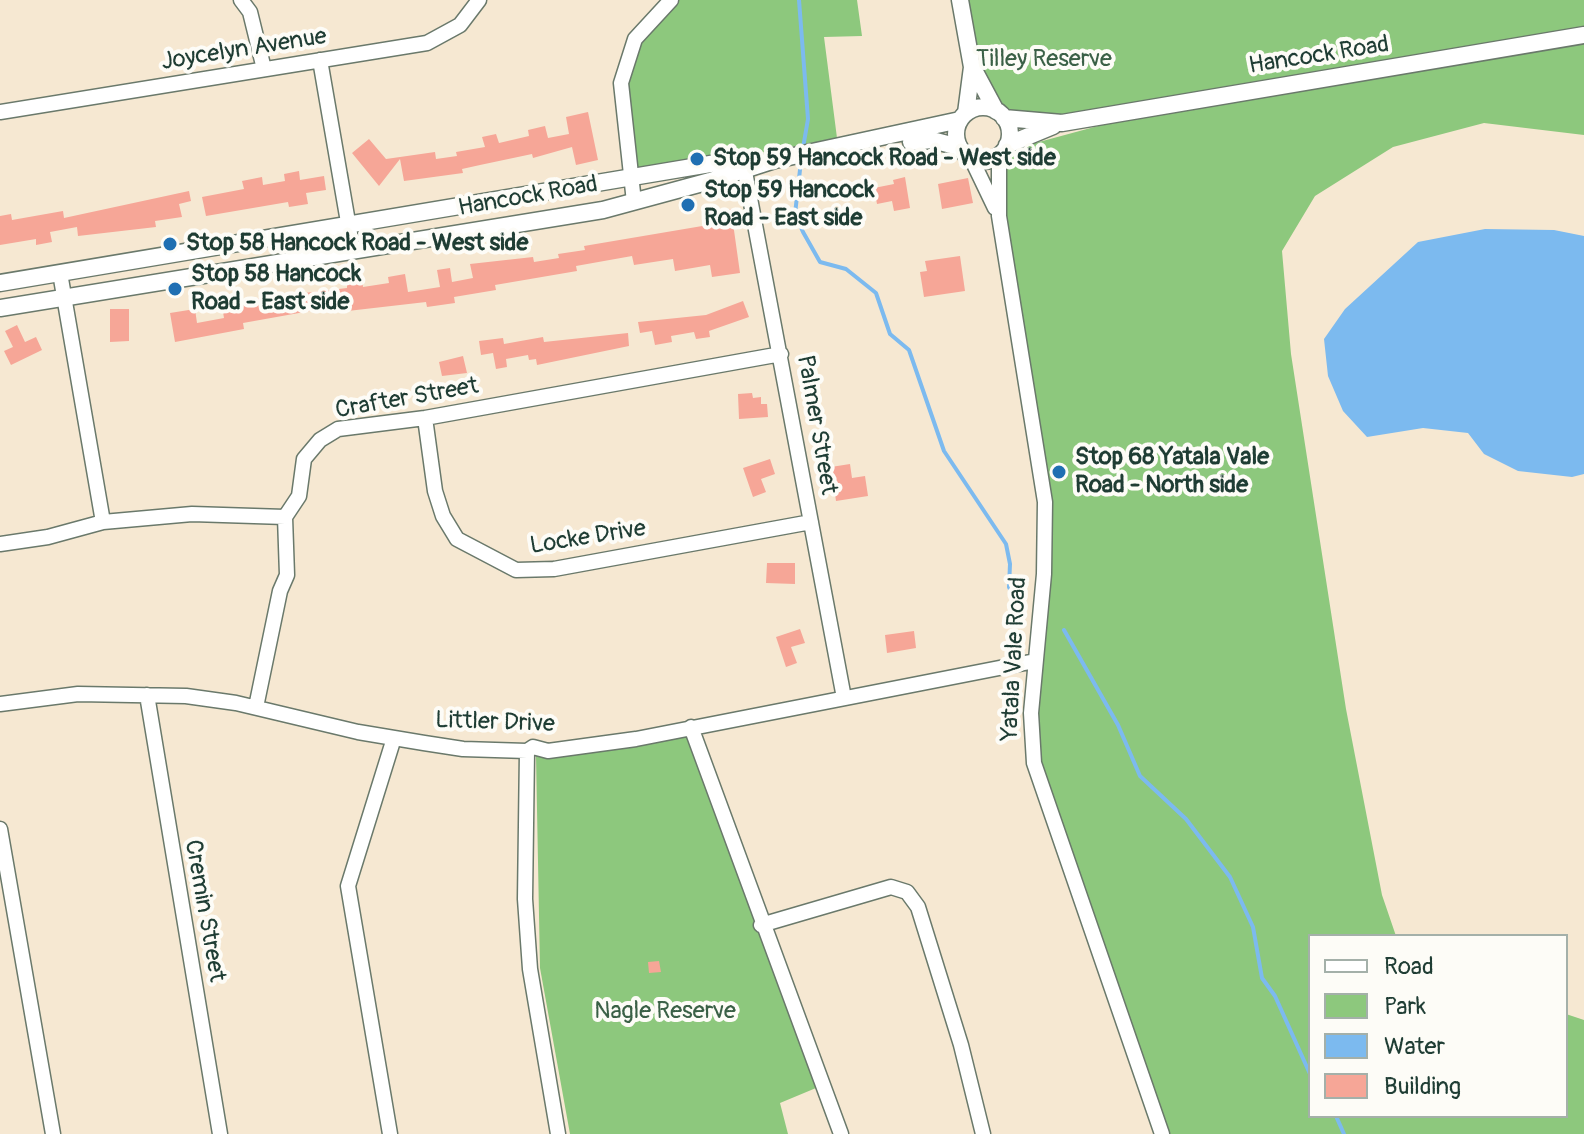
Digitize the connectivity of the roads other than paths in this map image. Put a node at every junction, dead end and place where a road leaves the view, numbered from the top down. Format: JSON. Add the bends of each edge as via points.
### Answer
{"nodes":[{"id":1,"x":241,"y":0,"type":"edge"},
{"id":2,"x":479,"y":0,"type":"edge"},
{"id":3,"x":671,"y":0,"type":"edge"},
{"id":4,"x":960,"y":0,"type":"edge"},
{"id":5,"x":1584,"y":35,"type":"edge"},
{"id":6,"x":320,"y":60,"type":"junction"},
{"id":7,"x":972,"y":67,"type":"junction"},
{"id":8,"x":264,"y":69,"type":"junction"},
{"id":9,"x":0,"y":112,"type":"edge"},
{"id":10,"x":1000,"y":114,"type":"junction"},
{"id":11,"x":963,"y":116,"type":"junction"},
{"id":12,"x":1062,"y":123,"type":"junction"},
{"id":13,"x":866,"y":142,"type":"junction"},
{"id":14,"x":1003,"y":150,"type":"junction"},
{"id":15,"x":965,"y":152,"type":"junction"},
{"id":16,"x":744,"y":165,"type":"junction"},
{"id":17,"x":630,"y":178,"type":"junction"},
{"id":18,"x":634,"y":202,"type":"junction"},
{"id":19,"x":999,"y":216,"type":"junction"},
{"id":20,"x":348,"y":226,"type":"junction"},
{"id":21,"x":353,"y":251,"type":"junction"},
{"id":22,"x":60,"y":273,"type":"junction"},
{"id":23,"x":0,"y":283,"type":"edge"},
{"id":24,"x":65,"y":298,"type":"junction"},
{"id":25,"x":0,"y":308,"type":"edge"},
{"id":26,"x":781,"y":354,"type":"junction"},
{"id":27,"x":425,"y":418,"type":"junction"},
{"id":28,"x":285,"y":517,"type":"junction"},
{"id":29,"x":103,"y":522,"type":"junction"},
{"id":30,"x":811,"y":522,"type":"junction"},
{"id":31,"x":0,"y":544,"type":"edge"},
{"id":32,"x":1035,"y":661,"type":"junction"},
{"id":33,"x":147,"y":695,"type":"junction"},
{"id":34,"x":844,"y":698,"type":"junction"},
{"id":35,"x":0,"y":704,"type":"edge"},
{"id":36,"x":256,"y":707,"type":"junction"},
{"id":37,"x":691,"y":727,"type":"junction"},
{"id":38,"x":394,"y":738,"type":"junction"},
{"id":39,"x":527,"y":751,"type":"junction"},
{"id":40,"x":0,"y":829,"type":"edge"},
{"id":41,"x":761,"y":925,"type":"junction"},
{"id":42,"x":53,"y":1134,"type":"edge"},
{"id":43,"x":220,"y":1134,"type":"edge"},
{"id":44,"x":390,"y":1134,"type":"edge"},
{"id":45,"x":558,"y":1134,"type":"edge"},
{"id":46,"x":841,"y":1134,"type":"edge"},
{"id":47,"x":983,"y":1134,"type":"edge"},
{"id":48,"x":1162,"y":1134,"type":"edge"}],
"edges":[{"from":1,"to":8,"type":"street","via":[[250,12]]},
{"from":2,"to":6,"type":"street","name":"Joycelyn Avenue","via":[[460,25],[427,43]]},
{"from":3,"to":17,"type":"street","via":[[635,39],[621,83]]},
{"from":4,"to":7,"type":"main road"},
{"from":5,"to":12,"type":"main road","name":"Hancock Road"},
{"from":6,"to":8,"type":"street","name":"Joycelyn Avenue"},
{"from":6,"to":20,"type":"street"},
{"from":7,"to":10,"type":"main road"},
{"from":7,"to":11,"type":"main road"},
{"from":8,"to":9,"type":"street","name":"Joycelyn Avenue"},
{"from":10,"to":11,"type":"main road","via":[[983,107]]},
{"from":10,"to":12,"type":"main road","name":"Hancock Road"},
{"from":10,"to":14,"type":"main road","via":[[1010,133]]},
{"from":11,"to":13,"type":"main road","name":"Hancock Road"},
{"from":11,"to":15,"type":"main road","via":[[956,133]]},
{"from":12,"to":14,"type":"main road","name":"Hancock Road"},
{"from":13,"to":15,"type":"main road","name":"Hancock Road","via":[[932,140]]},
{"from":13,"to":16,"type":"main road","name":"Hancock Road"},
{"from":14,"to":15,"type":"main road","via":[[988,160]]},
{"from":14,"to":19,"type":"street","name":"Yatala Vale Road"},
{"from":15,"to":19,"type":"street","name":"Yatala Vale Road"},
{"from":16,"to":17,"type":"main road","name":"Hancock Road"},
{"from":16,"to":18,"type":"main road","name":"Hancock Road"},
{"from":16,"to":26,"type":"street","name":"Palmer Street"},
{"from":17,"to":18,"type":"street"},
{"from":17,"to":20,"type":"main road","name":"Hancock Road"},
{"from":18,"to":21,"type":"main road","name":"Hancock Road"},
{"from":19,"to":32,"type":"street","name":"Yatala Vale Road","via":[[1045,502]]},
{"from":20,"to":21,"type":"street"},
{"from":20,"to":22,"type":"main road","name":"Hancock Road"},
{"from":21,"to":24,"type":"main road","name":"Hancock Road"},
{"from":22,"to":23,"type":"main road","name":"Hancock Road"},
{"from":22,"to":24,"type":"street"},
{"from":24,"to":25,"type":"main road","name":"Hancock Road"},
{"from":24,"to":29,"type":"street"},
{"from":26,"to":27,"type":"street","name":"Crafter Street"},
{"from":26,"to":30,"type":"street","name":"Palmer Street"},
{"from":27,"to":28,"type":"street","name":"Crafter Street","via":[[338,429],[320,440],[304,459],[299,496]]},
{"from":27,"to":30,"type":"street","name":"Locke Drive","via":[[443,516],[457,539],[516,570],[554,569]]},
{"from":28,"to":29,"type":"street","via":[[192,514]]},
{"from":28,"to":36,"type":"street","name":"Crafter Street","via":[[287,575]]},
{"from":29,"to":31,"type":"street"},
{"from":30,"to":34,"type":"street","name":"Palmer Street"},
{"from":32,"to":34,"type":"street","name":"Littler Drive"},
{"from":32,"to":48,"type":"street","name":"Yatala Vale Road","via":[[1034,763]]},
{"from":33,"to":35,"type":"street","name":"Littler Drive","via":[[78,694]]},
{"from":33,"to":36,"type":"street","name":"Littler Drive"},
{"from":33,"to":43,"type":"street","name":"Cremin Street"},
{"from":34,"to":37,"type":"street","name":"Littler Drive"},
{"from":36,"to":38,"type":"street","name":"Littler Drive"},
{"from":37,"to":39,"type":"street","name":"Littler Drive"},
{"from":37,"to":41,"type":"street"},
{"from":38,"to":39,"type":"street","name":"Littler Drive","via":[[463,749]]},
{"from":38,"to":44,"type":"street","via":[[348,886]]},
{"from":39,"to":45,"type":"street","via":[[525,899],[530,969]]},
{"from":40,"to":42,"type":"street"},
{"from":41,"to":46,"type":"street"},
{"from":41,"to":47,"type":"street","via":[[891,887],[907,892],[925,929]]}]}
